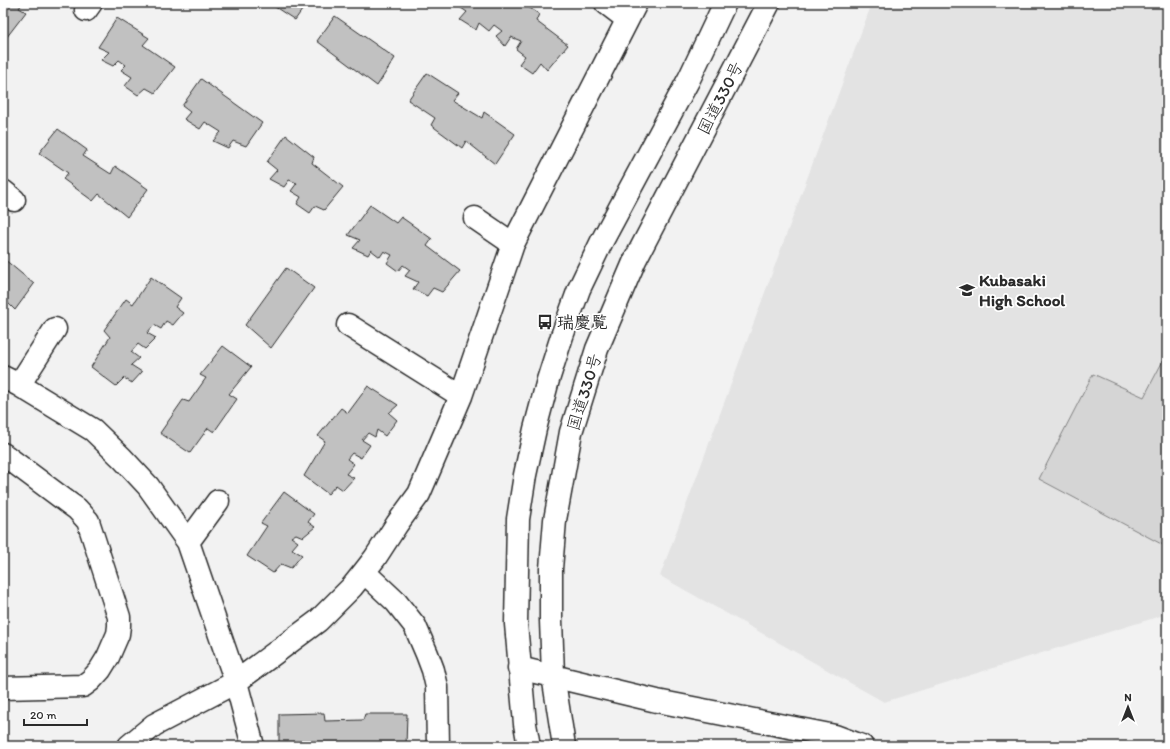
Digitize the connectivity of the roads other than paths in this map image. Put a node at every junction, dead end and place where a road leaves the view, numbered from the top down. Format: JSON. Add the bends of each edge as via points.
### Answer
{"nodes":[{"id":1,"x":606,"y":3,"type":"edge"},
{"id":2,"x":725,"y":3,"type":"edge"},
{"id":3,"x":769,"y":3,"type":"edge"},
{"id":4,"x":632,"y":11,"type":"edge"},
{"id":5,"x":475,"y":218,"type":"dead end"},
{"id":6,"x":513,"y":244,"type":"junction"},
{"id":7,"x":348,"y":325,"type":"dead end"},
{"id":8,"x":55,"y":329,"type":"dead end"},
{"id":9,"x":11,"y":381,"type":"edge"},
{"id":10,"x":461,"y":396,"type":"junction"},
{"id":11,"x":3,"y":454,"type":"edge"},
{"id":12,"x":218,"y":501,"type":"dead end"},
{"id":13,"x":188,"y":542,"type":"junction"},
{"id":14,"x":364,"y":572,"type":"junction"},
{"id":15,"x":519,"y":668,"type":"junction"},
{"id":16,"x":553,"y":675,"type":"junction"},
{"id":17,"x":236,"y":682,"type":"junction"},
{"id":18,"x":3,"y":688,"type":"edge"},
{"id":19,"x":130,"y":746,"type":"edge"},
{"id":20,"x":253,"y":746,"type":"edge"},
{"id":21,"x":438,"y":746,"type":"edge"},
{"id":22,"x":529,"y":746,"type":"edge"},
{"id":23,"x":564,"y":746,"type":"edge"},
{"id":24,"x":862,"y":746,"type":"edge"}],
"edges":[{"from":1,"to":4,"type":"main road"},
{"from":2,"to":15,"type":"main road","via":[[689,79],[579,289],[548,380],[535,428],[518,518],[516,624]]},
{"from":3,"to":16,"type":"main road","name":"国道330号","via":[[635,260],[597,349],[571,432],[556,520],[551,569]]},
{"from":4,"to":6,"type":"main road"},
{"from":5,"to":6,"type":"main road"},
{"from":6,"to":10,"type":"main road"},
{"from":7,"to":10,"type":"main road"},
{"from":8,"to":9,"type":"main road"},
{"from":9,"to":13,"type":"main road","via":[[92,430],[148,486]]},
{"from":10,"to":14,"type":"main road","via":[[419,494]]},
{"from":11,"to":18,"type":"main road","via":[[77,509],[88,521],[119,617],[119,626],[108,657],[100,670],[83,686]]},
{"from":12,"to":13,"type":"main road"},
{"from":13,"to":17,"type":"main road"},
{"from":14,"to":17,"type":"main road","via":[[318,621]]},
{"from":14,"to":21,"type":"main road","via":[[396,602],[415,626],[428,654],[437,687]]},
{"from":15,"to":16,"type":"main road"},
{"from":15,"to":22,"type":"main road"},
{"from":16,"to":23,"type":"main road","name":"国道330号"},
{"from":16,"to":24,"type":"main road","via":[[657,701],[835,736]]},
{"from":17,"to":19,"type":"main road","via":[[154,725]]},
{"from":17,"to":20,"type":"main road"}]}
